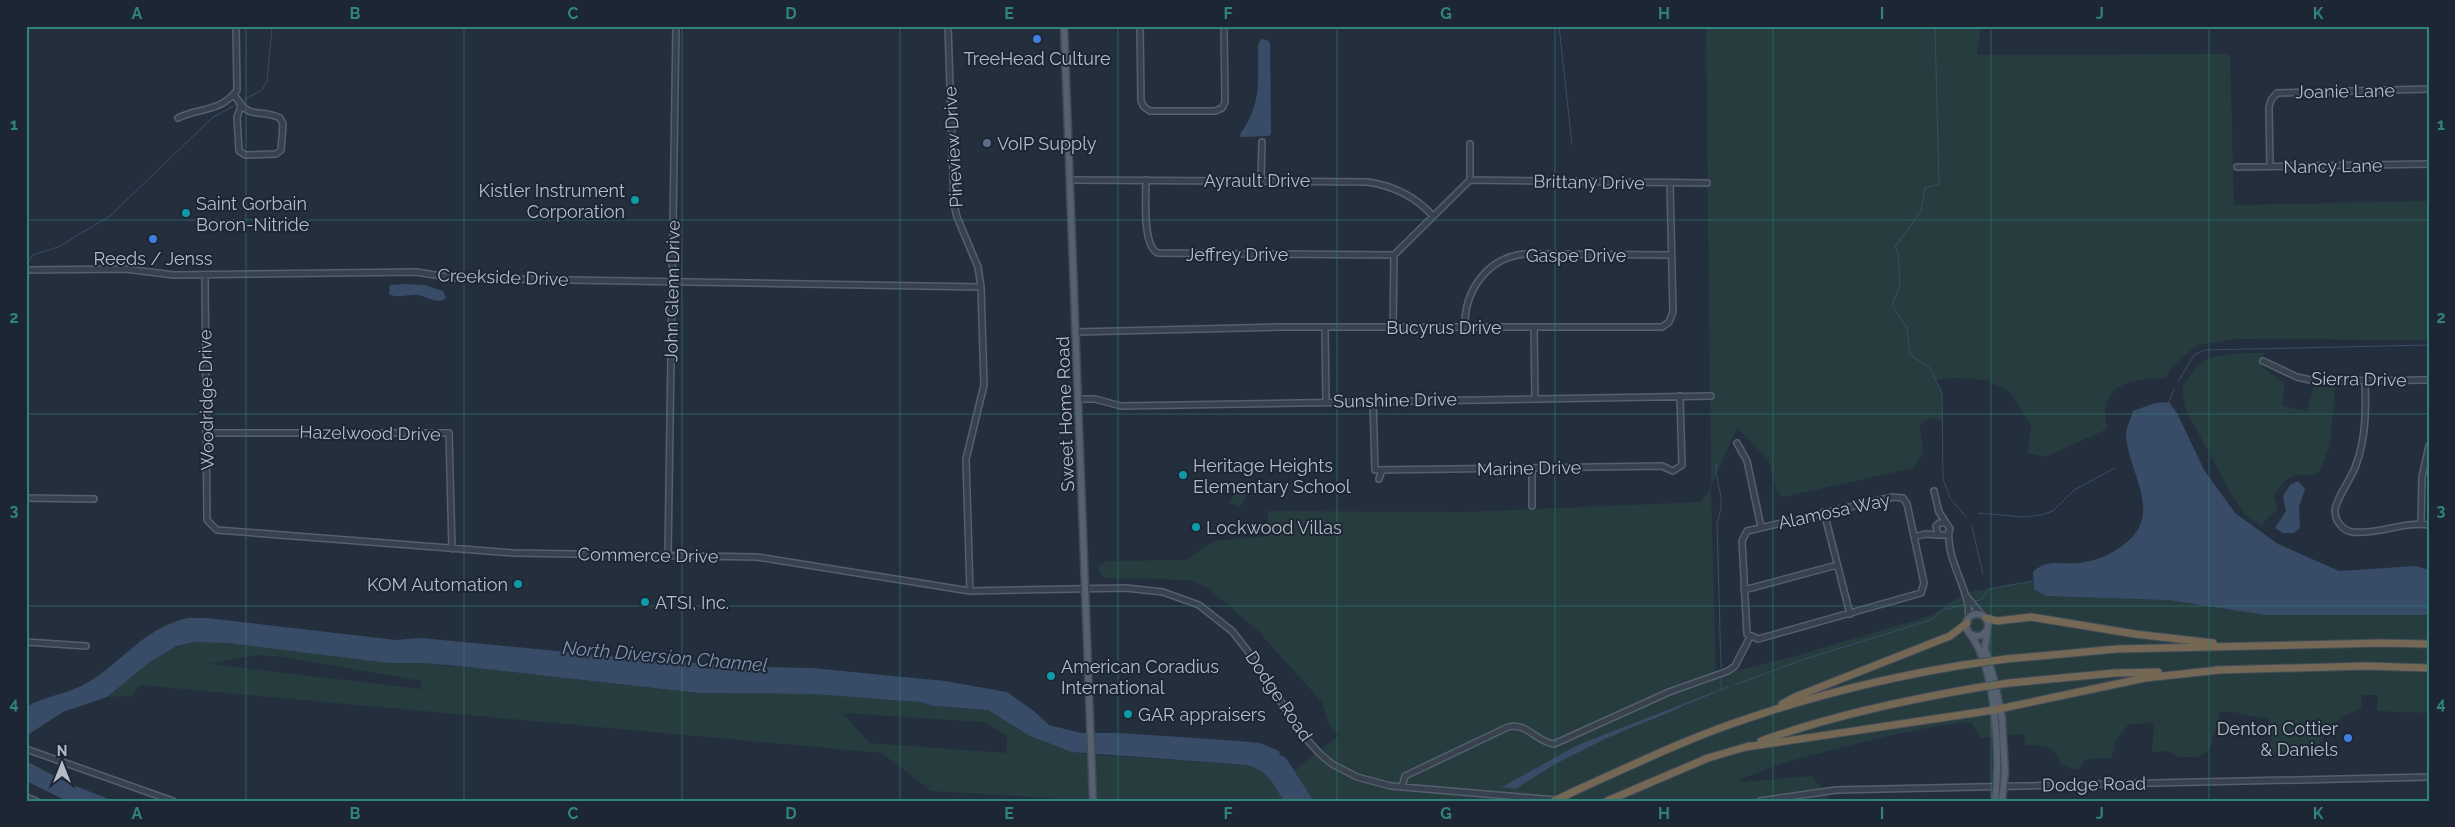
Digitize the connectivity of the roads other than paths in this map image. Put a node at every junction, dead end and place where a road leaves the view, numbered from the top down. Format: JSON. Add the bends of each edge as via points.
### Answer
{"nodes":[{"id":1,"x":236,"y":26,"type":"edge"},
{"id":2,"x":676,"y":26,"type":"edge"},
{"id":3,"x":948,"y":26,"type":"edge"},
{"id":4,"x":1064,"y":26,"type":"edge"},
{"id":5,"x":1140,"y":26,"type":"edge"},
{"id":6,"x":1224,"y":26,"type":"edge"},
{"id":7,"x":2429,"y":89,"type":"edge"},
{"id":8,"x":235,"y":97,"type":"junction"},
{"id":9,"x":241,"y":106,"type":"junction"},
{"id":10,"x":178,"y":118,"type":"dead end"},
{"id":11,"x":1262,"y":142,"type":"dead end"},
{"id":12,"x":1470,"y":144,"type":"dead end"},
{"id":13,"x":2429,"y":164,"type":"edge"},
{"id":14,"x":2270,"y":166,"type":"junction"},
{"id":15,"x":2237,"y":167,"type":"dead end"},
{"id":16,"x":1071,"y":180,"type":"junction"},
{"id":17,"x":1146,"y":180,"type":"junction"},
{"id":18,"x":1262,"y":180,"type":"junction"},
{"id":19,"x":1470,"y":180,"type":"junction"},
{"id":20,"x":1670,"y":183,"type":"junction"},
{"id":21,"x":1707,"y":183,"type":"dead end"},
{"id":22,"x":1433,"y":216,"type":"junction"},
{"id":23,"x":1394,"y":255,"type":"junction"},
{"id":24,"x":1671,"y":255,"type":"junction"},
{"id":25,"x":26,"y":270,"type":"edge"},
{"id":26,"x":205,"y":275,"type":"junction"},
{"id":27,"x":672,"y":282,"type":"junction"},
{"id":28,"x":980,"y":287,"type":"junction"},
{"id":29,"x":1325,"y":327,"type":"junction"},
{"id":30,"x":1393,"y":327,"type":"junction"},
{"id":31,"x":1465,"y":327,"type":"junction"},
{"id":32,"x":1534,"y":327,"type":"junction"},
{"id":33,"x":1076,"y":332,"type":"junction"},
{"id":34,"x":2263,"y":361,"type":"dead end"},
{"id":35,"x":2429,"y":380,"type":"edge"},
{"id":36,"x":2365,"y":381,"type":"junction"},
{"id":37,"x":1680,"y":396,"type":"junction"},
{"id":38,"x":1712,"y":396,"type":"dead end"},
{"id":39,"x":1535,"y":398,"type":"junction"},
{"id":40,"x":1079,"y":399,"type":"junction"},
{"id":41,"x":1373,"y":400,"type":"junction"},
{"id":42,"x":1326,"y":401,"type":"junction"},
{"id":43,"x":206,"y":433,"type":"junction"},
{"id":44,"x":1737,"y":443,"type":"dead end"},
{"id":45,"x":2429,"y":446,"type":"edge"},
{"id":46,"x":1532,"y":468,"type":"junction"},
{"id":47,"x":1382,"y":470,"type":"junction"},
{"id":48,"x":1379,"y":480,"type":"dead end"},
{"id":49,"x":1934,"y":491,"type":"dead end"},
{"id":50,"x":26,"y":498,"type":"edge"},
{"id":51,"x":94,"y":499,"type":"dead end"},
{"id":52,"x":1532,"y":506,"type":"dead end"},
{"id":53,"x":1824,"y":512,"type":"junction"},
{"id":54,"x":1939,"y":512,"type":"junction"},
{"id":55,"x":1946,"y":523,"type":"junction"},
{"id":56,"x":2421,"y":524,"type":"junction"},
{"id":57,"x":209,"y":525,"type":"joint"},
{"id":58,"x":1937,"y":525,"type":"junction"},
{"id":59,"x":2429,"y":525,"type":"edge"},
{"id":60,"x":1761,"y":527,"type":"junction"},
{"id":61,"x":1949,"y":532,"type":"junction"},
{"id":62,"x":1926,"y":534,"type":"junction"},
{"id":63,"x":1939,"y":535,"type":"junction"},
{"id":64,"x":1914,"y":537,"type":"junction"},
{"id":65,"x":452,"y":548,"type":"junction"},
{"id":66,"x":1950,"y":550,"type":"junction"},
{"id":67,"x":668,"y":556,"type":"junction"},
{"id":68,"x":1837,"y":565,"type":"junction"},
{"id":69,"x":1087,"y":589,"type":"junction"},
{"id":70,"x":1744,"y":590,"type":"junction"},
{"id":71,"x":970,"y":591,"type":"junction"},
{"id":72,"x":1964,"y":593,"type":"junction"},
{"id":73,"x":1850,"y":614,"type":"junction"},
{"id":74,"x":1984,"y":617,"type":"junction"},
{"id":75,"x":1967,"y":621,"type":"junction"},
{"id":76,"x":1987,"y":632,"type":"junction"},
{"id":77,"x":1970,"y":634,"type":"junction"},
{"id":78,"x":1750,"y":637,"type":"junction"},
{"id":79,"x":26,"y":642,"type":"edge"},
{"id":80,"x":2429,"y":644,"type":"edge"},
{"id":81,"x":86,"y":646,"type":"dead end"},
{"id":82,"x":2241,"y":646,"type":"junction"},
{"id":83,"x":2429,"y":668,"type":"edge"},
{"id":84,"x":2219,"y":670,"type":"junction"},
{"id":85,"x":1997,"y":709,"type":"junction"},
{"id":86,"x":1771,"y":711,"type":"junction"},
{"id":87,"x":1746,"y":747,"type":"junction"},
{"id":88,"x":26,"y":749,"type":"edge"},
{"id":89,"x":2429,"y":777,"type":"edge"},
{"id":90,"x":1996,"y":786,"type":"junction"},
{"id":91,"x":2004,"y":786,"type":"junction"},
{"id":92,"x":1402,"y":787,"type":"junction"},
{"id":93,"x":26,"y":797,"type":"edge"},
{"id":94,"x":36,"y":801,"type":"edge"},
{"id":95,"x":172,"y":801,"type":"edge"},
{"id":96,"x":1094,"y":801,"type":"edge"},
{"id":97,"x":1554,"y":801,"type":"edge"},
{"id":98,"x":1567,"y":801,"type":"edge"},
{"id":99,"x":1607,"y":801,"type":"edge"},
{"id":100,"x":1760,"y":801,"type":"edge"},
{"id":101,"x":1994,"y":801,"type":"edge"},
{"id":102,"x":2002,"y":801,"type":"edge"}],
"edges":[{"from":1,"to":8,"type":"street","via":[[238,84]]},
{"from":2,"to":27,"type":"street","name":"John Glenn Drive"},
{"from":3,"to":28,"type":"street","name":"Pineview Drive","via":[[954,204],[978,267]]},
{"from":4,"to":16,"type":"main road","name":"Sweet Home Road"},
{"from":5,"to":6,"type":"street","via":[[1142,104],[1150,111],[1215,111],[1224,106]]},
{"from":7,"to":14,"type":"street","name":"Joanie Lane","via":[[2277,93],[2269,107]]},
{"from":8,"to":9,"type":"street"},
{"from":8,"to":10,"type":"street","via":[[210,110]]},
{"from":9,"to":9,"type":"street","via":[[237,117],[239,151],[245,155],[276,154],[281,150],[283,124],[280,118],[252,113]]},
{"from":11,"to":18,"type":"street"},
{"from":12,"to":19,"type":"street"},
{"from":13,"to":14,"type":"street","name":"Nancy Lane"},
{"from":14,"to":15,"type":"street","name":"Nancy Lane"},
{"from":16,"to":17,"type":"street","name":"Ayrault Drive"},
{"from":16,"to":33,"type":"main road","name":"Sweet Home Road"},
{"from":17,"to":18,"type":"street","name":"Ayrault Drive"},
{"from":17,"to":23,"type":"street","name":"Jeffrey Drive","via":[[1148,240],[1152,250],[1158,254]]},
{"from":18,"to":22,"type":"street","name":"Ayrault Drive","via":[[1356,180],[1380,184],[1410,197]]},
{"from":19,"to":20,"type":"street","name":"Brittany Drive"},
{"from":19,"to":22,"type":"street"},
{"from":20,"to":21,"type":"street","name":"Brittany Drive"},
{"from":20,"to":24,"type":"street","name":"Bucyrus Drive"},
{"from":22,"to":23,"type":"street"},
{"from":23,"to":30,"type":"street"},
{"from":24,"to":31,"type":"street","name":"Gaspe Drive","via":[[1513,256],[1493,266],[1475,284],[1466,306]]},
{"from":24,"to":32,"type":"street","name":"Bucyrus Drive","via":[[1672,315],[1666,325],[1658,328]]},
{"from":25,"to":26,"type":"street","name":"Creekside Drive","via":[[125,268],[174,275]]},
{"from":26,"to":27,"type":"street","name":"Creekside Drive","via":[[416,272],[454,278]]},
{"from":26,"to":43,"type":"street","name":"Woodridge Drive"},
{"from":27,"to":28,"type":"street","name":"Creekside Drive"},
{"from":27,"to":67,"type":"street","name":"John Glenn Drive"},
{"from":28,"to":71,"type":"street","name":"Pineview Drive","via":[[984,385],[966,458]]},
{"from":29,"to":30,"type":"street","name":"Bucyrus Drive"},
{"from":29,"to":33,"type":"street","name":"Bucyrus Drive"},
{"from":29,"to":42,"type":"street"},
{"from":30,"to":31,"type":"street","name":"Bucyrus Drive"},
{"from":31,"to":32,"type":"street","name":"Bucyrus Drive"},
{"from":32,"to":39,"type":"street"},
{"from":33,"to":40,"type":"main road","name":"Sweet Home Road"},
{"from":34,"to":36,"type":"street","name":"Sierra Drive","via":[[2306,379]]},
{"from":35,"to":36,"type":"street","name":"Sierra Drive"},
{"from":36,"to":56,"type":"street","via":[[2362,444],[2353,474],[2336,506],[2337,520],[2341,526],[2354,532]]},
{"from":37,"to":38,"type":"street","name":"Sunshine Drive"},
{"from":37,"to":39,"type":"street","name":"Sunshine Drive"},
{"from":37,"to":46,"type":"street","name":"Marine Drive","via":[[1682,466],[1673,471],[1662,466]]},
{"from":39,"to":41,"type":"street","name":"Sunshine Drive"},
{"from":40,"to":42,"type":"street","name":"Sunshine Drive","via":[[1095,399],[1121,406]]},
{"from":40,"to":69,"type":"main road","name":"Sweet Home Road"},
{"from":41,"to":42,"type":"street","name":"Sunshine Drive"},
{"from":41,"to":47,"type":"street","via":[[1375,470]]},
{"from":43,"to":57,"type":"street","name":"Woodridge Drive"},
{"from":43,"to":65,"type":"street","name":"Hazelwood Drive","via":[[447,432],[451,438]]},
{"from":44,"to":60,"type":"street","via":[[1747,461]]},
{"from":45,"to":56,"type":"street","via":[[2422,477]]},
{"from":46,"to":47,"type":"street","name":"Marine Drive"},
{"from":46,"to":52,"type":"street"},
{"from":47,"to":48,"type":"street"},
{"from":49,"to":54,"type":"street"},
{"from":50,"to":51,"type":"street"},
{"from":53,"to":60,"type":"street","name":"Alamosa Way"},
{"from":53,"to":64,"type":"street","name":"Alamosa Way","via":[[1898,496],[1907,504]]},
{"from":53,"to":68,"type":"street"},
{"from":54,"to":55,"type":"street"},
{"from":54,"to":58,"type":"street"},
{"from":55,"to":58,"type":"street"},
{"from":55,"to":61,"type":"street"},
{"from":56,"to":59,"type":"street"},
{"from":57,"to":65,"type":"street","name":"Commerce Drive","via":[[217,530]]},
{"from":58,"to":62,"type":"street"},
{"from":58,"to":63,"type":"street"},
{"from":60,"to":70,"type":"street","name":"Alamosa Way","via":[[1744,535]]},
{"from":61,"to":63,"type":"street","via":[[1945,536]]},
{"from":61,"to":66,"type":"street"},
{"from":62,"to":63,"type":"street"},
{"from":62,"to":64,"type":"street"},
{"from":63,"to":66,"type":"street"},
{"from":64,"to":73,"type":"street","name":"Alamosa Way","via":[[1924,583],[1921,593]]},
{"from":65,"to":67,"type":"street","name":"Commerce Drive","via":[[514,554]]},
{"from":66,"to":72,"type":"street"},
{"from":67,"to":71,"type":"street","name":"Commerce Drive","via":[[756,557]]},
{"from":68,"to":70,"type":"street"},
{"from":68,"to":73,"type":"street"},
{"from":69,"to":71,"type":"street","name":"Commerce Drive"},
{"from":69,"to":92,"type":"street","name":"Dodge Road","via":[[1150,589],[1181,597],[1205,609],[1226,624],[1241,641],[1302,734],[1320,754],[1357,777]]},
{"from":69,"to":96,"type":"main road","name":"Sweet Home Road"},
{"from":70,"to":78,"type":"street","name":"Alamosa Way","via":[[1745,630]]},
{"from":72,"to":74,"type":"street"},
{"from":72,"to":75,"type":"street","via":[[1969,608]]},
{"from":73,"to":78,"type":"street","name":"Alamosa Way","via":[[1758,639]]},
{"from":74,"to":75,"type":"main road","via":[[1973,615]]},
{"from":74,"to":76,"type":"main road","via":[[1989,625]]},
{"from":74,"to":82,"type":"highway","via":[[1997,621],[2030,617],[2127,633]]},
{"from":75,"to":77,"type":"main road"},
{"from":75,"to":86,"type":"highway","via":[[1950,636],[1796,697]]},
{"from":76,"to":77,"type":"main road","via":[[1977,636]]},
{"from":76,"to":85,"type":"main road","via":[[1985,649]]},
{"from":77,"to":85,"type":"main road"},
{"from":78,"to":92,"type":"street","via":[[1735,666],[1728,671],[1669,692],[1554,744],[1519,726],[1508,727],[1405,776]]},
{"from":79,"to":81,"type":"street"},
{"from":80,"to":82,"type":"highway"},
{"from":82,"to":86,"type":"highway","bridge":true,"via":[[2117,649],[2006,659],[1877,682]]},
{"from":83,"to":84,"type":"highway","via":[[2367,666]]},
{"from":84,"to":85,"type":"highway","via":[[2145,678]]},
{"from":84,"to":87,"type":"highway","bridge":true,"via":[[2115,673],[1975,688],[1893,703]]},
{"from":85,"to":87,"type":"highway"},
{"from":85,"to":90,"type":"main road"},
{"from":85,"to":91,"type":"main road","via":[[2004,746]]},
{"from":86,"to":97,"type":"highway","bridge":true,"via":[[1681,744]]},
{"from":87,"to":99,"type":"highway","via":[[1708,758]]},
{"from":88,"to":95,"type":"street"},
{"from":89,"to":91,"type":"street","name":"Dodge Road"},
{"from":90,"to":91,"type":"street","name":"Dodge Road"},
{"from":90,"to":100,"type":"street","name":"Dodge Road","via":[[1836,790]]},
{"from":90,"to":101,"type":"main road"},
{"from":91,"to":102,"type":"main road"},
{"from":92,"to":98,"type":"street","name":"Dodge Road"},
{"from":93,"to":94,"type":"street"}]}
